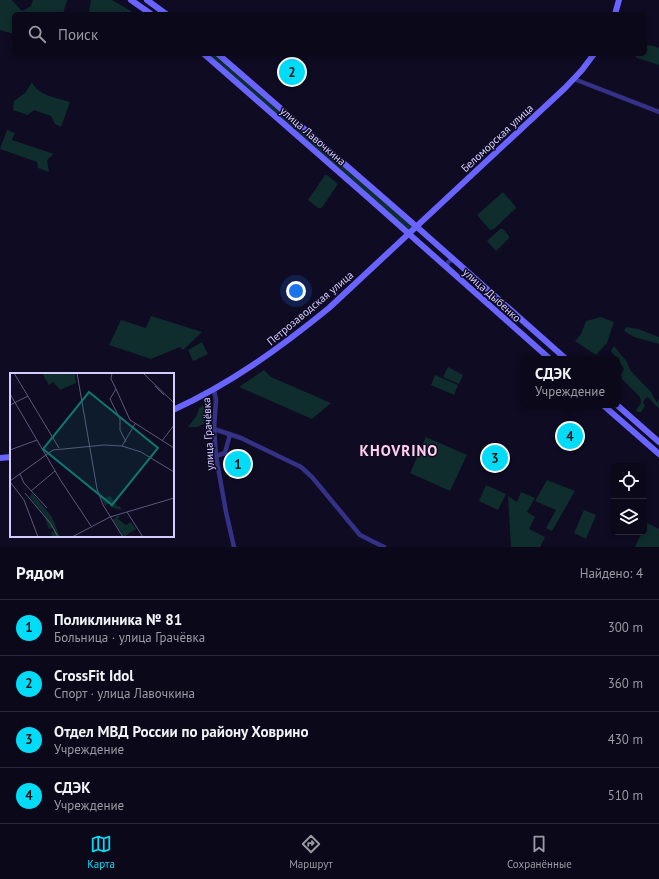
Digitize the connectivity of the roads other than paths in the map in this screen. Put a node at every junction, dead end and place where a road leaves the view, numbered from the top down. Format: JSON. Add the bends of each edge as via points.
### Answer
{"nodes":[{"id":1,"x":131,"y":0,"type":"edge"},
{"id":2,"x":147,"y":0,"type":"edge"},
{"id":3,"x":619,"y":0,"type":"edge"},
{"id":4,"x":149,"y":12,"type":"edge"},
{"id":5,"x":163,"y":12,"type":"edge"},
{"id":6,"x":616,"y":12,"type":"edge"},
{"id":7,"x":206,"y":56,"type":"edge"},
{"id":8,"x":220,"y":56,"type":"edge"},
{"id":9,"x":592,"y":56,"type":"edge"},
{"id":10,"x":574,"y":79,"type":"junction"},
{"id":11,"x":659,"y":112,"type":"edge"},
{"id":12,"x":417,"y":227,"type":"junction"},
{"id":13,"x":409,"y":234,"type":"junction"},
{"id":14,"x":456,"y":261,"type":"junction"},
{"id":15,"x":449,"y":269,"type":"junction"},
{"id":16,"x":529,"y":326,"type":"junction"},
{"id":17,"x":523,"y":335,"type":"junction"},
{"id":18,"x":547,"y":356,"type":"edge"},
{"id":19,"x":563,"y":356,"type":"edge"},
{"id":20,"x":214,"y":390,"type":"junction"},
{"id":21,"x":606,"y":408,"type":"edge"},
{"id":22,"x":620,"y":408,"type":"edge"},
{"id":23,"x":174,"y":410,"type":"edge"},
{"id":24,"x":214,"y":429,"type":"junction"},
{"id":25,"x":230,"y":434,"type":"junction"},
{"id":26,"x":659,"y":442,"type":"edge"},
{"id":27,"x":659,"y":454,"type":"edge"},
{"id":28,"x":216,"y":456,"type":"junction"},
{"id":29,"x":10,"y":457,"type":"edge"},
{"id":30,"x":0,"y":458,"type":"edge"},
{"id":31,"x":234,"y":547,"type":"edge"},
{"id":32,"x":384,"y":547,"type":"edge"}],
"edges":[{"from":1,"to":4,"type":"main road"},
{"from":2,"to":5,"type":"main road"},
{"from":3,"to":6,"type":"main road"},
{"from":7,"to":13,"type":"main road","name":"улица Лавочкина"},
{"from":8,"to":12,"type":"main road","name":"улица Лавочкина"},
{"from":9,"to":10,"type":"main road","name":"Беломорская улица"},
{"from":10,"to":11,"type":"street"},
{"from":10,"to":12,"type":"main road","name":"Беломорская улица"},
{"from":12,"to":13,"type":"main road","name":"Беломорская улица"},
{"from":12,"to":14,"type":"main road","name":"улица Дыбенко"},
{"from":13,"to":15,"type":"main road","name":"улица Дыбенко"},
{"from":13,"to":20,"type":"main road","name":"Петрозаводская улица","via":[[299,333]]},
{"from":14,"to":15,"type":"street","name":"улица Дыбенко","via":[[448,262]]},
{"from":14,"to":16,"type":"main road","name":"улица Дыбенко"},
{"from":15,"to":17,"type":"main road","name":"улица Дыбенко"},
{"from":16,"to":17,"type":"street","name":"улица Дыбенко"},
{"from":16,"to":19,"type":"main road","name":"улица Дыбенко"},
{"from":17,"to":18,"type":"main road","name":"улица Дыбенко"},
{"from":20,"to":23,"type":"main road","name":"Петрозаводская улица"},
{"from":20,"to":24,"type":"street","name":"улица Грачёвка"},
{"from":21,"to":27,"type":"main road"},
{"from":22,"to":26,"type":"main road"},
{"from":24,"to":25,"type":"street"},
{"from":24,"to":28,"type":"street","name":"улица Грачёвка"},
{"from":25,"to":28,"type":"street","via":[[225,453]]},
{"from":25,"to":32,"type":"street","via":[[304,469],[354,530]]},
{"from":28,"to":31,"type":"street","name":"улица Грачёвка"},
{"from":29,"to":30,"type":"main road"}]}
